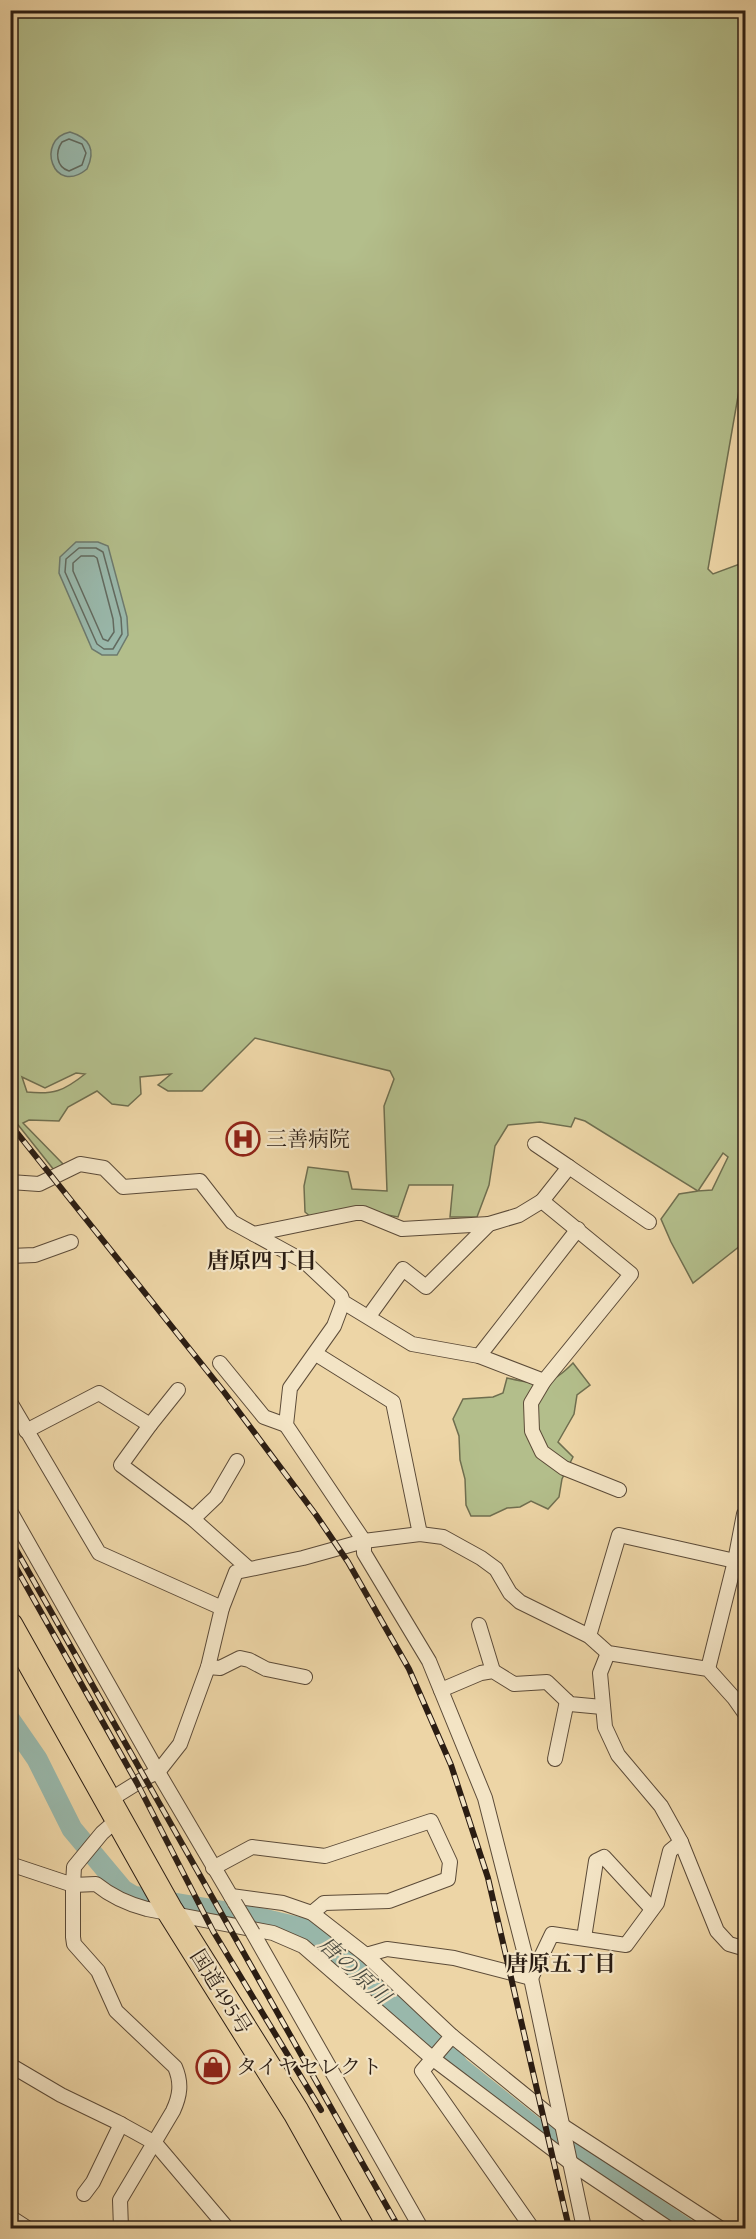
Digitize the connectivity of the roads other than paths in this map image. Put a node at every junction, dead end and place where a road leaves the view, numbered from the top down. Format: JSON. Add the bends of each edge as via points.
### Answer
{"nodes":[{"id":1,"x":536,"y":1144,"type":"dead end"},
{"id":2,"x":569,"y":1167,"type":"junction"},
{"id":3,"x":10,"y":1182,"type":"edge"},
{"id":4,"x":542,"y":1201,"type":"junction"},
{"id":5,"x":649,"y":1222,"type":"dead end"},
{"id":6,"x":489,"y":1224,"type":"junction"},
{"id":7,"x":578,"y":1229,"type":"junction"},
{"id":8,"x":254,"y":1234,"type":"junction"},
{"id":9,"x":71,"y":1242,"type":"dead end"},
{"id":10,"x":10,"y":1256,"type":"edge"},
{"id":11,"x":344,"y":1302,"type":"junction"},
{"id":12,"x":369,"y":1316,"type":"junction"},
{"id":13,"x":316,"y":1354,"type":"junction"},
{"id":14,"x":479,"y":1356,"type":"junction"},
{"id":15,"x":220,"y":1363,"type":"dead end"},
{"id":16,"x":544,"y":1381,"type":"junction"},
{"id":17,"x":178,"y":1390,"type":"dead end"},
{"id":18,"x":10,"y":1402,"type":"edge"},
{"id":19,"x":150,"y":1425,"type":"junction"},
{"id":20,"x":285,"y":1425,"type":"junction"},
{"id":21,"x":26,"y":1431,"type":"junction"},
{"id":22,"x":237,"y":1461,"type":"dead end"},
{"id":23,"x":619,"y":1490,"type":"dead end"},
{"id":24,"x":10,"y":1511,"type":"edge"},
{"id":25,"x":744,"y":1514,"type":"dead end"},
{"id":26,"x":194,"y":1519,"type":"junction"},
{"id":27,"x":420,"y":1534,"type":"junction"},
{"id":28,"x":364,"y":1541,"type":"junction"},
{"id":29,"x":735,"y":1561,"type":"junction"},
{"id":30,"x":248,"y":1568,"type":"junction"},
{"id":31,"x":222,"y":1608,"type":"junction"},
{"id":32,"x":479,"y":1625,"type":"dead end"},
{"id":33,"x":10,"y":1626,"type":"edge"},
{"id":34,"x":589,"y":1636,"type":"junction"},
{"id":35,"x":608,"y":1653,"type":"junction"},
{"id":36,"x":208,"y":1667,"type":"junction"},
{"id":37,"x":708,"y":1669,"type":"junction"},
{"id":38,"x":493,"y":1671,"type":"junction"},
{"id":39,"x":304,"y":1677,"type":"dead end"},
{"id":40,"x":441,"y":1690,"type":"junction"},
{"id":41,"x":567,"y":1701,"type":"junction"},
{"id":42,"x":602,"y":1707,"type":"junction"},
{"id":43,"x":746,"y":1715,"type":"edge"},
{"id":44,"x":555,"y":1759,"type":"dead end"},
{"id":45,"x":158,"y":1772,"type":"junction"},
{"id":46,"x":109,"y":1818,"type":"junction"},
{"id":47,"x":681,"y":1842,"type":"junction"},
{"id":48,"x":10,"y":1864,"type":"edge"},
{"id":49,"x":213,"y":1868,"type":"junction"},
{"id":50,"x":73,"y":1885,"type":"junction"},
{"id":51,"x":233,"y":1900,"type":"junction"},
{"id":52,"x":652,"y":1909,"type":"junction"},
{"id":53,"x":171,"y":1912,"type":"junction"},
{"id":54,"x":312,"y":1913,"type":"junction"},
{"id":55,"x":584,"y":1938,"type":"junction"},
{"id":56,"x":746,"y":1949,"type":"edge"},
{"id":57,"x":366,"y":1955,"type":"junction"},
{"id":58,"x":531,"y":1978,"type":"junction"},
{"id":59,"x":450,"y":2038,"type":"junction"},
{"id":60,"x":434,"y":2056,"type":"junction"},
{"id":61,"x":10,"y":2065,"type":"edge"},
{"id":62,"x":121,"y":2124,"type":"junction"},
{"id":63,"x":564,"y":2130,"type":"junction"},
{"id":64,"x":155,"y":2143,"type":"junction"},
{"id":65,"x":571,"y":2160,"type":"junction"},
{"id":66,"x":84,"y":2194,"type":"dead end"},
{"id":67,"x":10,"y":2217,"type":"edge"},
{"id":68,"x":27,"y":2229,"type":"edge"},
{"id":69,"x":121,"y":2229,"type":"edge"},
{"id":70,"x":227,"y":2229,"type":"edge"},
{"id":71,"x":361,"y":2229,"type":"edge"},
{"id":72,"x":421,"y":2229,"type":"edge"},
{"id":73,"x":532,"y":2229,"type":"edge"},
{"id":74,"x":584,"y":2229,"type":"edge"},
{"id":75,"x":668,"y":2229,"type":"edge"},
{"id":76,"x":720,"y":2229,"type":"edge"}],
"edges":[{"from":1,"to":2,"type":"street"},
{"from":2,"to":4,"type":"street"},
{"from":2,"to":5,"type":"street"},
{"from":3,"to":8,"type":"street","via":[[39,1184],[80,1164],[104,1167],[123,1187],[200,1181],[232,1222]]},
{"from":4,"to":6,"type":"street","via":[[519,1215]]},
{"from":4,"to":7,"type":"street"},
{"from":6,"to":8,"type":"street","via":[[402,1229],[356,1213]]},
{"from":6,"to":12,"type":"street","via":[[426,1287],[403,1269]]},
{"from":7,"to":14,"type":"street"},
{"from":7,"to":16,"type":"street","via":[[631,1274]]},
{"from":8,"to":11,"type":"street","via":[[304,1262]]},
{"from":9,"to":10,"type":"street","via":[[35,1255]]},
{"from":11,"to":12,"type":"street"},
{"from":11,"to":13,"type":"street"},
{"from":12,"to":14,"type":"street","via":[[412,1344]]},
{"from":13,"to":20,"type":"street","via":[[290,1388]]},
{"from":13,"to":27,"type":"street","via":[[393,1402]]},
{"from":14,"to":16,"type":"street"},
{"from":15,"to":20,"type":"street","via":[[264,1417]]},
{"from":16,"to":23,"type":"street","via":[[531,1403],[532,1431],[542,1452],[564,1468]]},
{"from":17,"to":19,"type":"street"},
{"from":18,"to":21,"type":"street"},
{"from":19,"to":21,"type":"street","via":[[99,1393]]},
{"from":19,"to":26,"type":"street","via":[[121,1465]]},
{"from":20,"to":28,"type":"street"},
{"from":21,"to":31,"type":"street","via":[[99,1553]]},
{"from":22,"to":26,"type":"street","via":[[216,1497]]},
{"from":24,"to":45,"type":"street"},
{"from":25,"to":29,"type":"street"},
{"from":26,"to":30,"type":"street"},
{"from":27,"to":28,"type":"street"},
{"from":27,"to":34,"type":"street","via":[[443,1537],[481,1558],[496,1569],[520,1602]]},
{"from":28,"to":30,"type":"street"},
{"from":28,"to":40,"type":"street","via":[[364,1554],[429,1661]]},
{"from":29,"to":34,"type":"street","via":[[619,1535]]},
{"from":29,"to":37,"type":"street"},
{"from":30,"to":31,"type":"street","via":[[236,1572]]},
{"from":31,"to":36,"type":"street"},
{"from":32,"to":38,"type":"street"},
{"from":33,"to":46,"type":"highway"},
{"from":34,"to":35,"type":"street"},
{"from":35,"to":37,"type":"street"},
{"from":35,"to":42,"type":"street","via":[[600,1672]]},
{"from":36,"to":39,"type":"street","via":[[220,1668],[240,1658],[266,1669]]},
{"from":36,"to":45,"type":"street","via":[[180,1744]]},
{"from":37,"to":43,"type":"street"},
{"from":38,"to":40,"type":"street"},
{"from":38,"to":41,"type":"street","via":[[514,1684],[547,1682]]},
{"from":40,"to":58,"type":"street","via":[[485,1798]]},
{"from":41,"to":42,"type":"street"},
{"from":41,"to":44,"type":"street"},
{"from":42,"to":47,"type":"street","via":[[605,1727],[618,1755],[661,1806]]},
{"from":45,"to":46,"type":"street","via":[[145,1778]]},
{"from":45,"to":49,"type":"street"},
{"from":46,"to":50,"type":"street","via":[[74,1868]]},
{"from":46,"to":53,"type":"highway","name":"国道495号","via":[[143,1861]]},
{"from":47,"to":52,"type":"street","via":[[670,1851]]},
{"from":47,"to":56,"type":"street","via":[[717,1931],[729,1944]]},
{"from":48,"to":50,"type":"street"},
{"from":49,"to":51,"type":"street"},
{"from":49,"to":54,"type":"street","via":[[252,1847],[325,1856],[431,1821],[450,1862],[448,1879],[389,1901],[324,1903]]},
{"from":50,"to":53,"type":"street","via":[[96,1884],[129,1904]]},
{"from":50,"to":64,"type":"street","via":[[75,1944],[98,1971],[116,2011],[175,2067],[180,2077],[179,2098]]},
{"from":51,"to":54,"type":"street","via":[[283,1903]]},
{"from":51,"to":72,"type":"street","bridge":true},
{"from":52,"to":55,"type":"street","via":[[626,1945]]},
{"from":52,"to":55,"type":"street","via":[[603,1857],[596,1861]]},
{"from":53,"to":60,"type":"street","via":[[273,1933],[303,1946]]},
{"from":53,"to":71,"type":"highway","name":"国道495号","via":[[296,2112]]},
{"from":54,"to":57,"type":"street"},
{"from":55,"to":58,"type":"street","via":[[552,1934]]},
{"from":57,"to":58,"type":"street","via":[[387,1949],[454,1958]]},
{"from":57,"to":59,"type":"street"},
{"from":58,"to":63,"type":"street"},
{"from":59,"to":60,"type":"street"},
{"from":59,"to":63,"type":"street"},
{"from":60,"to":65,"type":"street"},
{"from":60,"to":73,"type":"street","via":[[422,2071]]},
{"from":61,"to":62,"type":"street"},
{"from":62,"to":64,"type":"street"},
{"from":62,"to":66,"type":"street"},
{"from":63,"to":65,"type":"street"},
{"from":63,"to":76,"type":"street"},
{"from":64,"to":69,"type":"street","via":[[120,2200]]},
{"from":64,"to":70,"type":"street"},
{"from":65,"to":74,"type":"street"},
{"from":65,"to":75,"type":"street"},
{"from":67,"to":68,"type":"street"}]}
